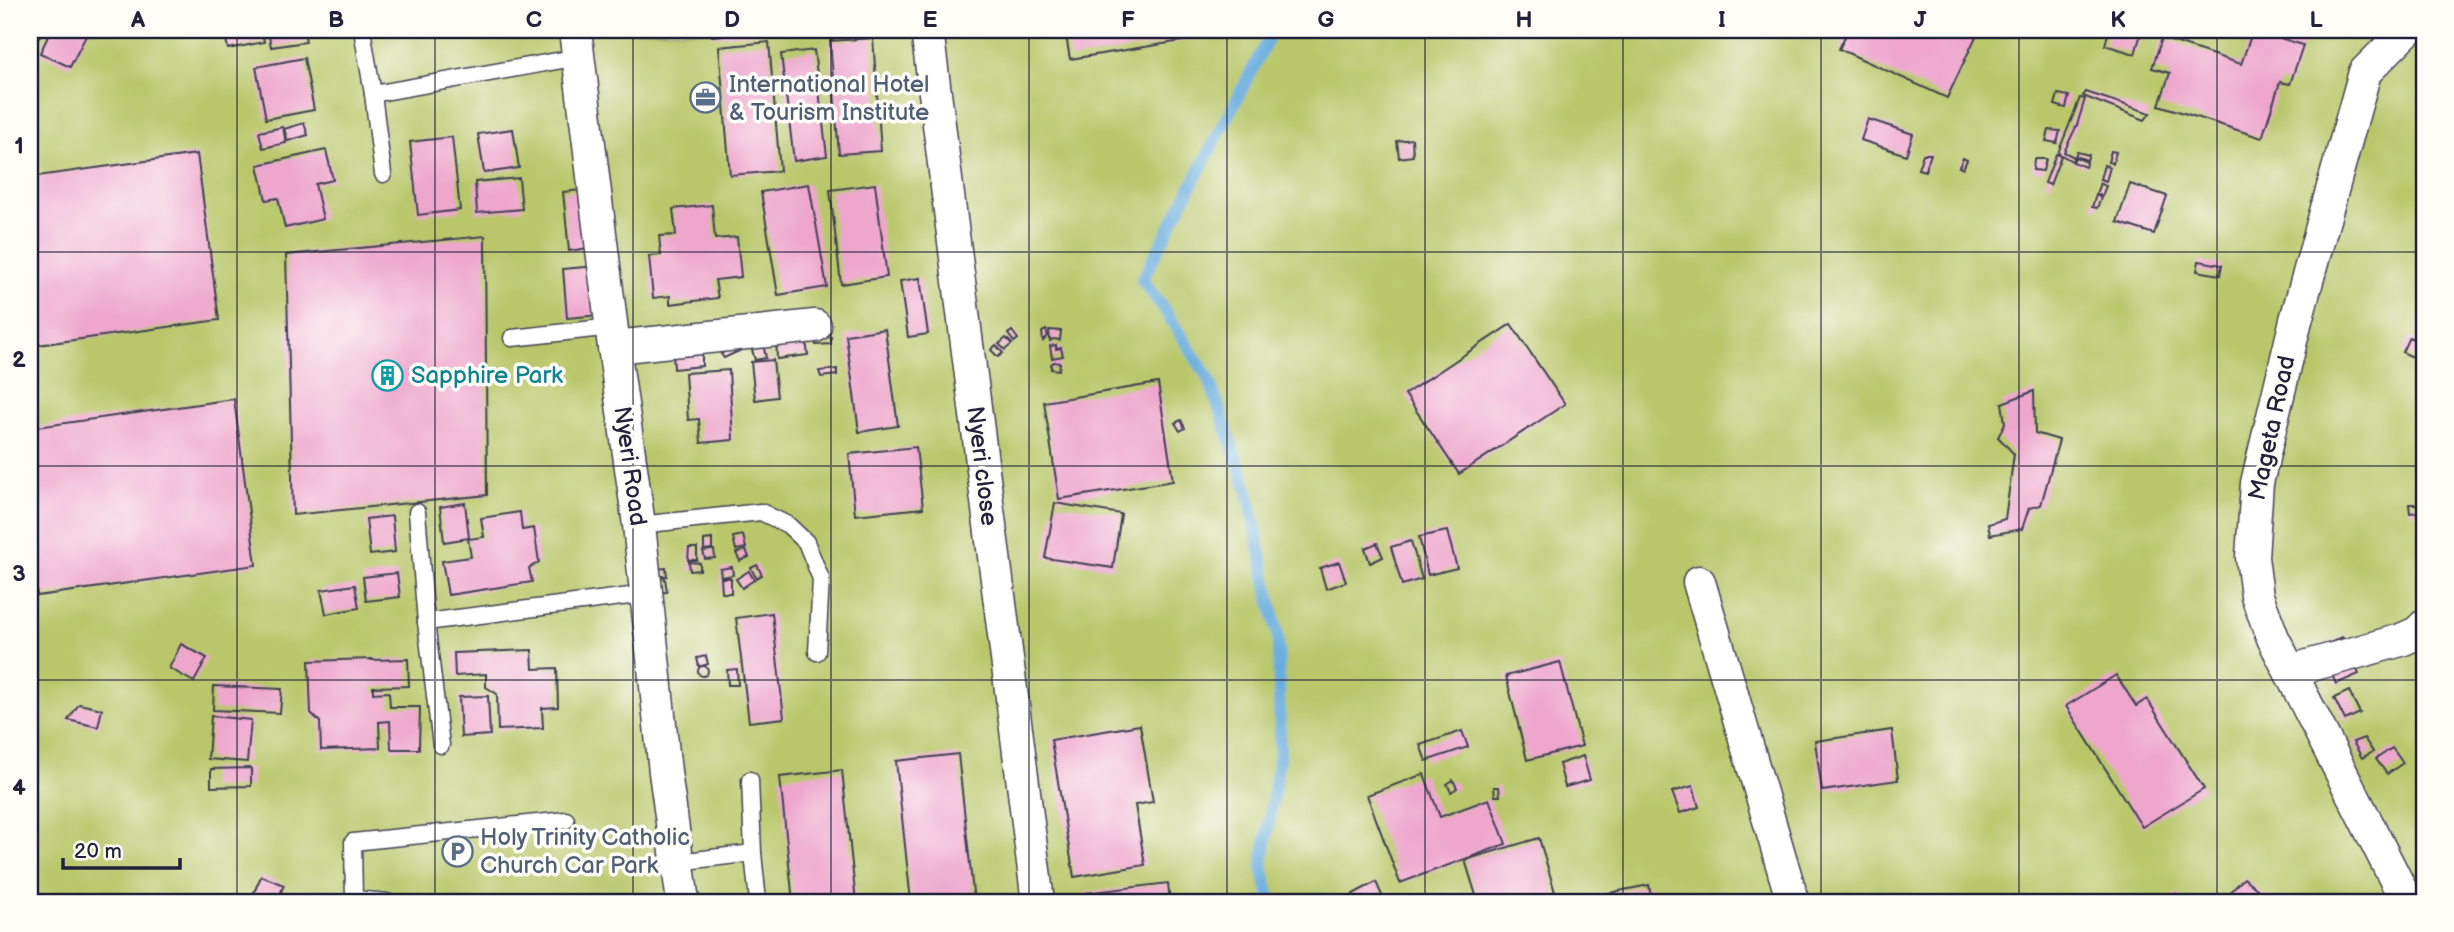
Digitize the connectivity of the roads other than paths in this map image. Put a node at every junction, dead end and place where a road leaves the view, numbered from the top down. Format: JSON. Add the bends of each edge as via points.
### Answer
{"nodes":[{"id":1,"x":362,"y":30,"type":"edge"},
{"id":2,"x":927,"y":30,"type":"edge"},
{"id":3,"x":2407,"y":30,"type":"edge"},
{"id":4,"x":577,"y":43,"type":"edge"},
{"id":5,"x":373,"y":94,"type":"junction"},
{"id":6,"x":383,"y":174,"type":"dead end"},
{"id":7,"x":815,"y":326,"type":"dead end"},
{"id":8,"x":613,"y":337,"type":"junction"},
{"id":9,"x":512,"y":338,"type":"dead end"},
{"id":10,"x":417,"y":512,"type":"dead end"},
{"id":11,"x":639,"y":525,"type":"junction"},
{"id":12,"x":1699,"y":582,"type":"dead end"},
{"id":13,"x":645,"y":594,"type":"junction"},
{"id":14,"x":426,"y":622,"type":"junction"},
{"id":15,"x":2424,"y":626,"type":"edge"},
{"id":16,"x":817,"y":652,"type":"dead end"},
{"id":17,"x":2290,"y":671,"type":"junction"},
{"id":18,"x":441,"y":745,"type":"dead end"},
{"id":19,"x":750,"y":780,"type":"dead end"},
{"id":20,"x":566,"y":820,"type":"dead end"},
{"id":21,"x":753,"y":853,"type":"junction"},
{"id":22,"x":678,"y":862,"type":"junction"},
{"id":23,"x":387,"y":902,"type":"edge"},
{"id":24,"x":683,"y":902,"type":"edge"},
{"id":25,"x":758,"y":902,"type":"edge"},
{"id":26,"x":1038,"y":902,"type":"edge"},
{"id":27,"x":1793,"y":902,"type":"edge"},
{"id":28,"x":2407,"y":902,"type":"edge"}],
"edges":[{"from":1,"to":5,"type":"lane"},
{"from":2,"to":26,"type":"street","name":"Nyeri close"},
{"from":3,"to":17,"type":"street","name":"Mageta Road","via":[[2365,72],[2295,320],[2257,483],[2252,557],[2257,596]]},
{"from":4,"to":5,"type":"lane"},
{"from":4,"to":8,"type":"street","name":"Nyeri Road"},
{"from":5,"to":6,"type":"lane"},
{"from":7,"to":8,"type":"street"},
{"from":8,"to":9,"type":"lane"},
{"from":8,"to":11,"type":"street","name":"Nyeri Road"},
{"from":10,"to":14,"type":"lane"},
{"from":11,"to":13,"type":"street","name":"Nyeri Road"},
{"from":11,"to":16,"type":"lane","via":[[761,512],[788,525],[806,542],[821,579]]},
{"from":12,"to":27,"type":"street"},
{"from":13,"to":14,"type":"lane"},
{"from":13,"to":22,"type":"street","name":"Nyeri Road"},
{"from":14,"to":18,"type":"lane"},
{"from":15,"to":17,"type":"street","via":[[2401,640]]},
{"from":17,"to":28,"type":"street","name":"Mageta Road"},
{"from":19,"to":21,"type":"lane"},
{"from":20,"to":23,"type":"lane","via":[[353,842],[355,899]]},
{"from":21,"to":22,"type":"lane"},
{"from":21,"to":25,"type":"lane"},
{"from":22,"to":24,"type":"street","name":"Nyeri Road"}]}
